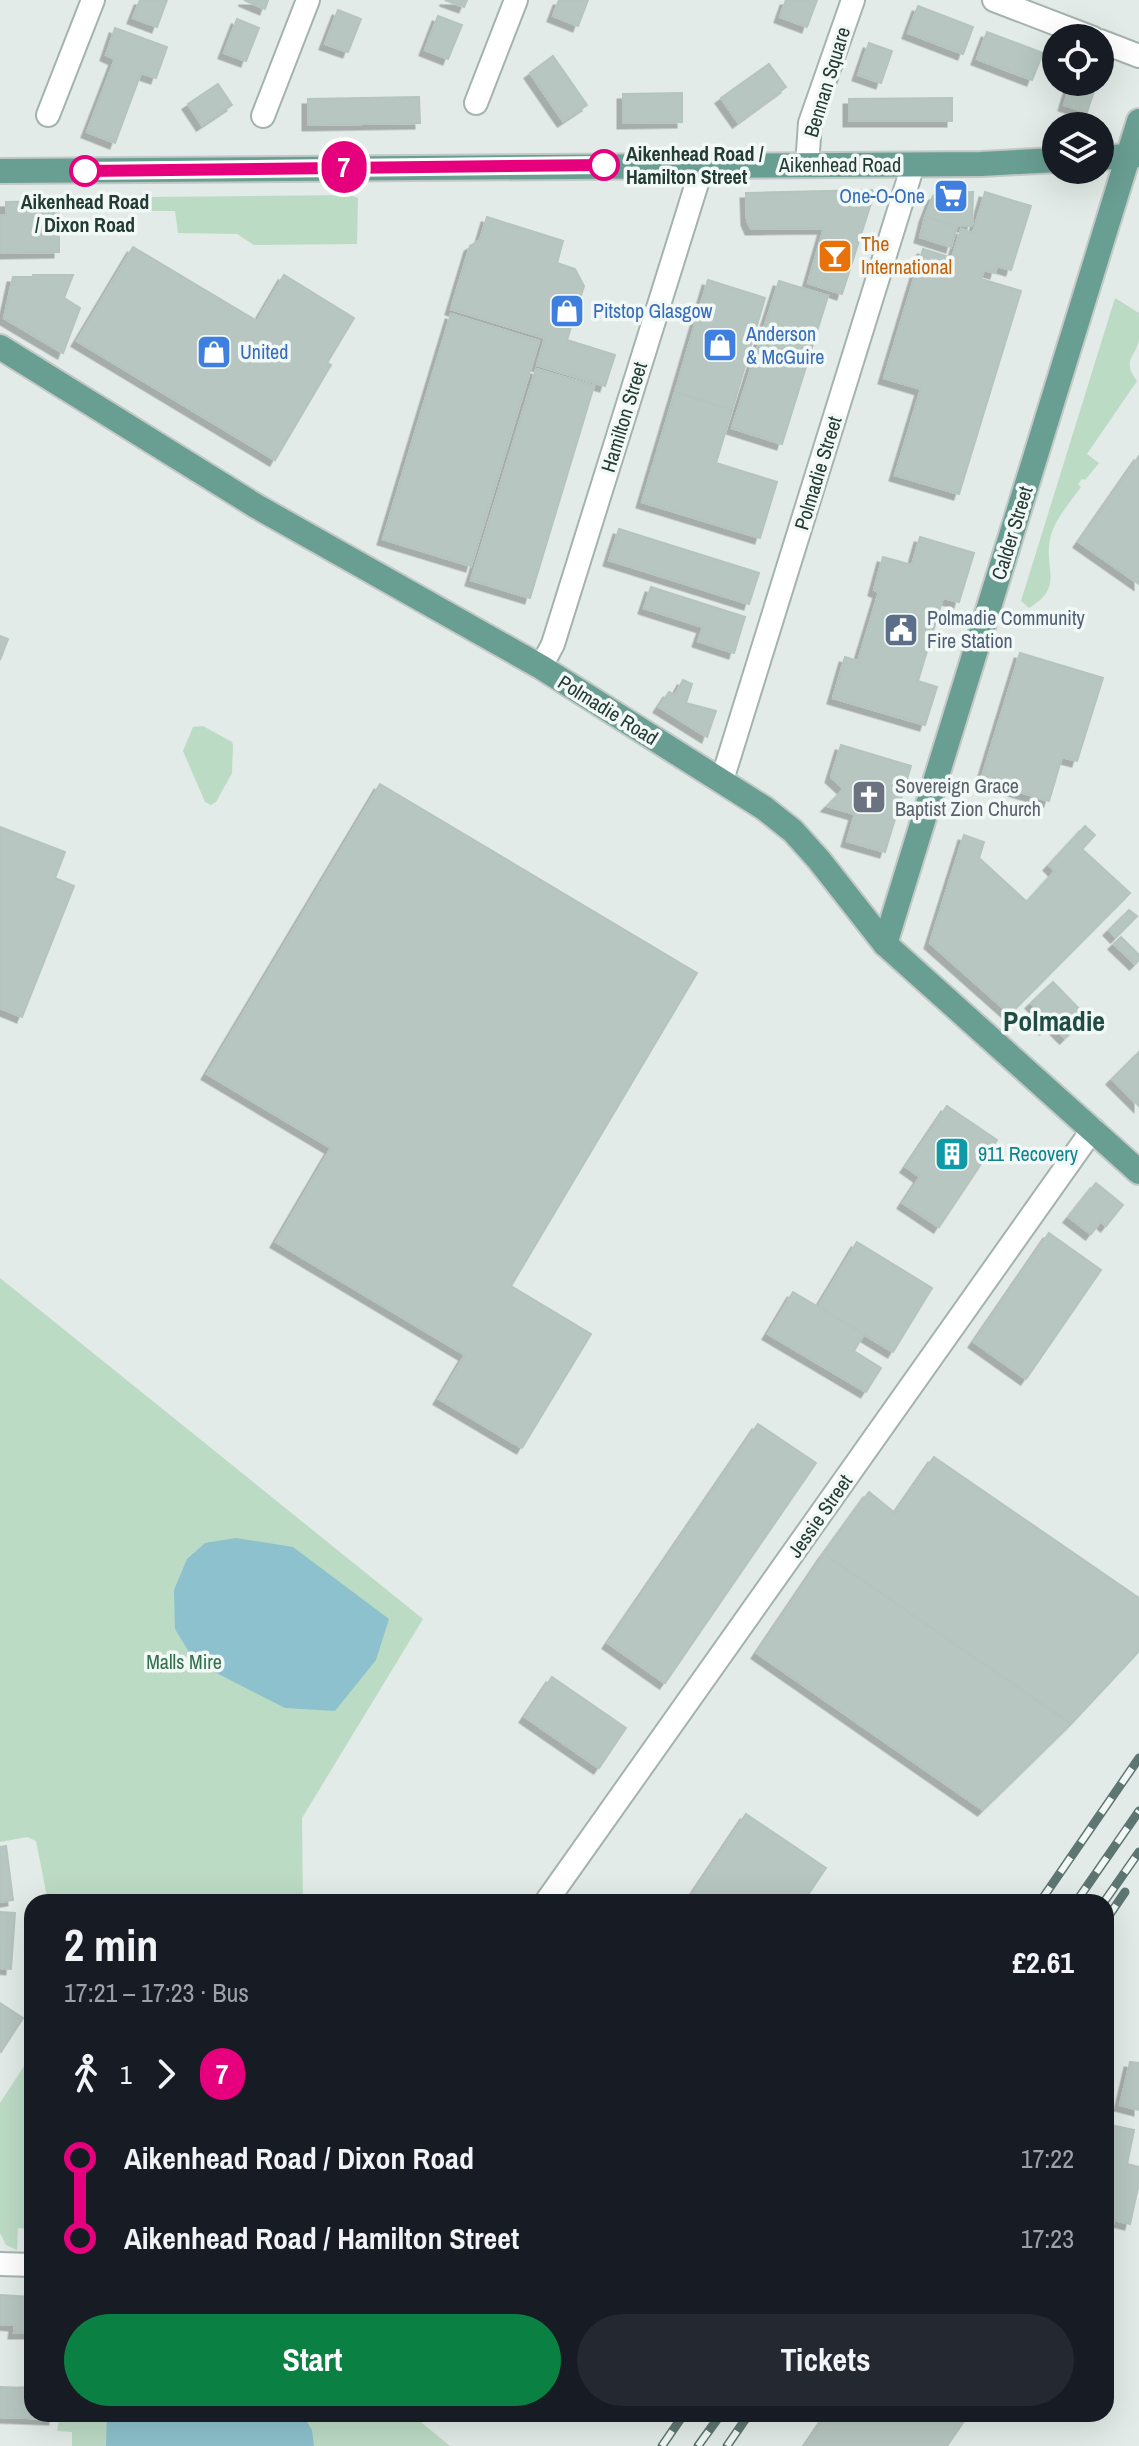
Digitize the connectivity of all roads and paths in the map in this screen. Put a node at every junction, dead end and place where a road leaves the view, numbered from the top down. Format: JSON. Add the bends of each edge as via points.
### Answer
{"nodes":[{"id":1,"x":93,"y":0,"type":"edge"},
{"id":2,"x":308,"y":0,"type":"edge"},
{"id":3,"x":516,"y":0,"type":"edge"},
{"id":4,"x":853,"y":0,"type":"edge"},
{"id":5,"x":994,"y":0,"type":"edge"},
{"id":6,"x":1057,"y":24,"type":"edge"},
{"id":7,"x":1114,"y":46,"type":"edge"},
{"id":8,"x":1139,"y":56,"type":"edge"},
{"id":9,"x":476,"y":103,"type":"dead end"},
{"id":10,"x":48,"y":115,"type":"dead end"},
{"id":11,"x":263,"y":116,"type":"dead end"},
{"id":12,"x":1139,"y":121,"type":"edge"},
{"id":13,"x":1134,"y":156,"type":"edge"},
{"id":14,"x":1114,"y":157,"type":"edge"},
{"id":15,"x":1042,"y":160,"type":"edge"},
{"id":16,"x":703,"y":164,"type":"junction"},
{"id":17,"x":807,"y":165,"type":"junction"},
{"id":18,"x":913,"y":165,"type":"junction"},
{"id":19,"x":0,"y":171,"type":"edge"},
{"id":20,"x":0,"y":347,"type":"edge"},
{"id":21,"x":541,"y":667,"type":"junction"},
{"id":22,"x":722,"y":780,"type":"junction"},
{"id":23,"x":885,"y":944,"type":"junction"},
{"id":24,"x":1093,"y":1129,"type":"junction"},
{"id":25,"x":1139,"y":1172,"type":"edge"},
{"id":26,"x":552,"y":1894,"type":"edge"},
{"id":27,"x":0,"y":2264,"type":"edge"},
{"id":28,"x":24,"y":2265,"type":"edge"}],
"edges":[{"from":1,"to":10,"type":"street"},
{"from":2,"to":11,"type":"street"},
{"from":3,"to":9,"type":"street"},
{"from":4,"to":17,"type":"street","name":"Bennan Square","via":[[810,123]]},
{"from":5,"to":6,"type":"street"},
{"from":7,"to":8,"type":"street"},
{"from":12,"to":13,"type":"main road","name":"Calder Street"},
{"from":13,"to":14,"type":"main road"},
{"from":13,"to":23,"type":"main road","name":"Calder Street"},
{"from":15,"to":18,"type":"main road","name":"Aikenhead Road"},
{"from":16,"to":17,"type":"main road","name":"Aikenhead Road"},
{"from":16,"to":19,"type":"main road","name":"Aikenhead Road"},
{"from":16,"to":21,"type":"street","name":"Hamilton Street","via":[[553,644]]},
{"from":17,"to":18,"type":"main road","name":"Aikenhead Road"},
{"from":18,"to":22,"type":"street","name":"Polmadie Street"},
{"from":20,"to":21,"type":"main road","name":"Polmadie Road","via":[[256,506]]},
{"from":21,"to":22,"type":"main road","name":"Polmadie Road"},
{"from":22,"to":23,"type":"main road","name":"Polmadie Road","via":[[793,831]]},
{"from":23,"to":24,"type":"main road","name":"Polmadie Road"},
{"from":24,"to":25,"type":"main road","name":"Polmadie Road"},
{"from":24,"to":26,"type":"street","name":"Jessie Street"},
{"from":27,"to":28,"type":"street"}]}
